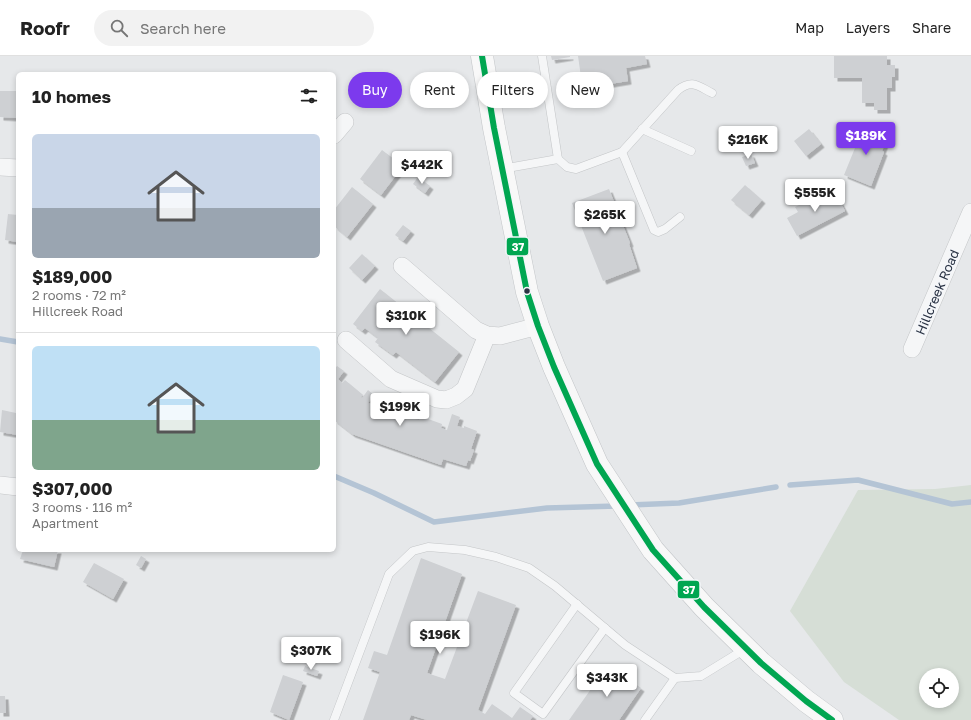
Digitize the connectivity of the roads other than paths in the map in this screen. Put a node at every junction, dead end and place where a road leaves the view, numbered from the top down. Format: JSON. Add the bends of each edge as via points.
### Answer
{"nodes":[{"id":1,"x":482,"y":56,"type":"edge"},
{"id":2,"x":542,"y":56,"type":"edge"},
{"id":3,"x":712,"y":93,"type":"dead end"},
{"id":4,"x":345,"y":122,"type":"dead end"},
{"id":5,"x":642,"y":129,"type":"junction"},
{"id":6,"x":336,"y":133,"type":"edge"},
{"id":7,"x":691,"y":151,"type":"dead end"},
{"id":8,"x":622,"y":152,"type":"junction"},
{"id":9,"x":558,"y":159,"type":"junction"},
{"id":10,"x":0,"y":167,"type":"edge"},
{"id":11,"x":16,"y":168,"type":"edge"},
{"id":12,"x":502,"y":170,"type":"junction"},
{"id":13,"x":971,"y":212,"type":"edge"},
{"id":14,"x":680,"y":218,"type":"dead end"},
{"id":15,"x":402,"y":266,"type":"dead end"},
{"id":16,"x":538,"y":326,"type":"junction"},
{"id":17,"x":487,"y":335,"type":"junction"},
{"id":18,"x":346,"y":340,"type":"dead end"},
{"id":19,"x":912,"y":349,"type":"dead end"},
{"id":20,"x":0,"y":485,"type":"edge"},
{"id":21,"x":16,"y":487,"type":"edge"},
{"id":22,"x":577,"y":604,"type":"junction"},
{"id":23,"x":605,"y":628,"type":"junction"},
{"id":24,"x":746,"y":648,"type":"junction"},
{"id":25,"x":675,"y":678,"type":"junction"},
{"id":26,"x":824,"y":718,"type":"edge"},
{"id":27,"x":334,"y":720,"type":"edge"},
{"id":28,"x":646,"y":720,"type":"edge"}],
"edges":[{"from":1,"to":12,"type":"main road"},
{"from":2,"to":9,"type":"lane"},
{"from":3,"to":5,"type":"lane","via":[[695,84],[684,86]]},
{"from":4,"to":6,"type":"street"},
{"from":5,"to":7,"type":"lane"},
{"from":5,"to":8,"type":"lane"},
{"from":8,"to":9,"type":"lane","via":[[576,169],[567,167]]},
{"from":8,"to":14,"type":"lane","via":[[654,230],[658,232],[665,229]]},
{"from":9,"to":12,"type":"lane"},
{"from":10,"to":11,"type":"street"},
{"from":12,"to":16,"type":"main road","via":[[527,292]]},
{"from":13,"to":19,"type":"street","name":"Hillcreek Road"},
{"from":15,"to":17,"type":"street","via":[[476,330]]},
{"from":16,"to":17,"type":"street","via":[[500,336]]},
{"from":16,"to":24,"type":"main road","via":[[597,464],[653,550],[704,608]]},
{"from":17,"to":18,"type":"street","via":[[465,389],[446,400],[437,399],[391,379]]},
{"from":20,"to":21,"type":"street"},
{"from":22,"to":23,"type":"lane"},
{"from":22,"to":23,"type":"lane","via":[[514,693],[543,714]]},
{"from":22,"to":27,"type":"lane","via":[[529,568],[496,557],[458,549],[428,547],[413,551],[389,574]]},
{"from":23,"to":25,"type":"lane","via":[[625,645]]},
{"from":24,"to":25,"type":"lane","via":[[701,676]]},
{"from":24,"to":26,"type":"main road"},
{"from":25,"to":28,"type":"lane"}]}
